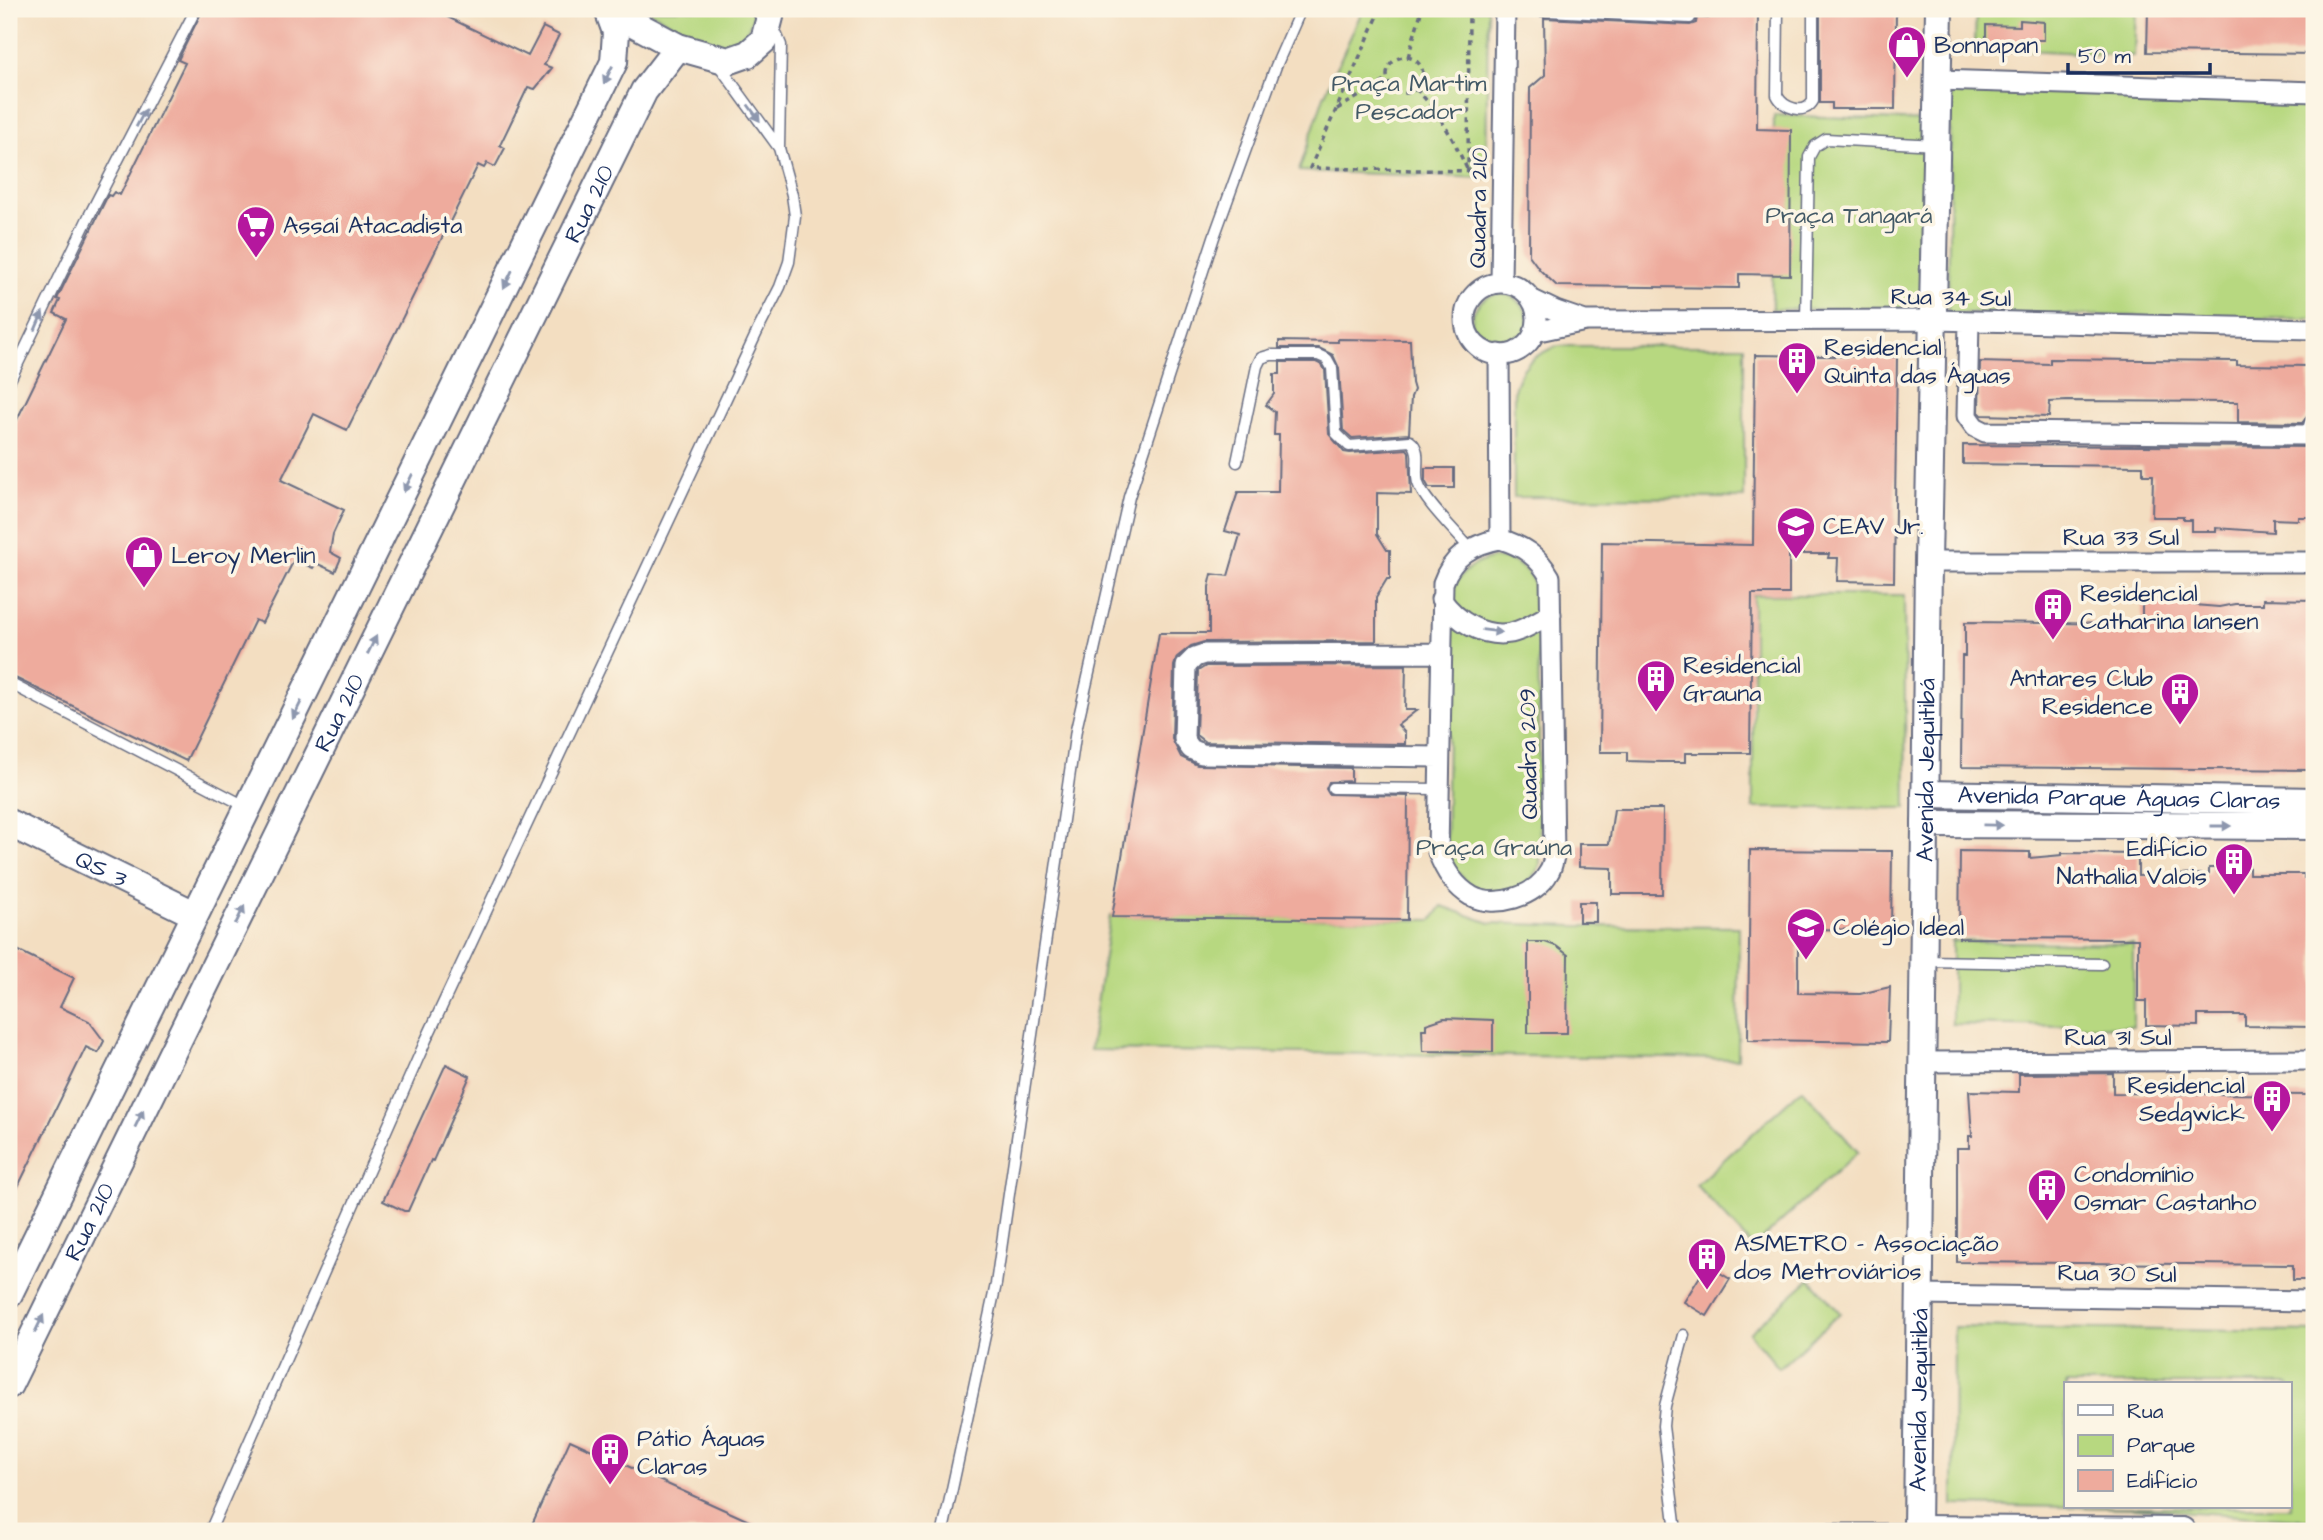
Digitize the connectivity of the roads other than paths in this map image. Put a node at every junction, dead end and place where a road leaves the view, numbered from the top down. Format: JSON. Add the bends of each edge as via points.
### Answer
{"nodes":[{"id":1,"x":196,"y":9,"type":"edge"},
{"id":2,"x":608,"y":9,"type":"edge"},
{"id":3,"x":1301,"y":9,"type":"edge"},
{"id":4,"x":1505,"y":9,"type":"edge"},
{"id":5,"x":1778,"y":9,"type":"edge"},
{"id":6,"x":1813,"y":9,"type":"edge"},
{"id":7,"x":1939,"y":9,"type":"edge"},
{"id":8,"x":768,"y":13,"type":"edge"},
{"id":9,"x":1690,"y":18,"type":"dead end"},
{"id":10,"x":677,"y":47,"type":"junction"},
{"id":11,"x":713,"y":58,"type":"junction"},
{"id":12,"x":1938,"y":80,"type":"junction"},
{"id":13,"x":2314,"y":92,"type":"edge"},
{"id":14,"x":1937,"y":145,"type":"junction"},
{"id":15,"x":779,"y":148,"type":"junction"},
{"id":16,"x":1501,"y":282,"type":"junction"},
{"id":17,"x":1531,"y":299,"type":"junction"},
{"id":18,"x":1933,"y":320,"type":"junction"},
{"id":19,"x":1586,"y":321,"type":"junction"},
{"id":20,"x":1806,"y":321,"type":"junction"},
{"id":21,"x":1969,"y":321,"type":"junction"},
{"id":22,"x":2314,"y":329,"type":"edge"},
{"id":23,"x":1534,"y":332,"type":"junction"},
{"id":24,"x":2314,"y":337,"type":"edge"},
{"id":25,"x":1499,"y":355,"type":"junction"},
{"id":26,"x":9,"y":382,"type":"edge"},
{"id":27,"x":2314,"y":425,"type":"edge"},
{"id":28,"x":1237,"y":463,"type":"dead end"},
{"id":29,"x":1500,"y":539,"type":"junction"},
{"id":30,"x":1470,"y":549,"type":"junction"},
{"id":31,"x":1928,"y":562,"type":"junction"},
{"id":32,"x":2314,"y":562,"type":"edge"},
{"id":33,"x":1441,"y":599,"type":"junction"},
{"id":34,"x":1551,"y":614,"type":"junction"},
{"id":35,"x":1440,"y":653,"type":"junction"},
{"id":36,"x":9,"y":683,"type":"edge"},
{"id":37,"x":1439,"y":757,"type":"junction"},
{"id":38,"x":1333,"y":788,"type":"dead end"},
{"id":39,"x":1439,"y":789,"type":"junction"},
{"id":40,"x":1925,"y":794,"type":"junction"},
{"id":41,"x":2028,"y":797,"type":"junction"},
{"id":42,"x":2314,"y":801,"type":"edge"},
{"id":43,"x":249,"y":808,"type":"junction"},
{"id":44,"x":9,"y":823,"type":"edge"},
{"id":45,"x":1925,"y":824,"type":"junction"},
{"id":46,"x":2027,"y":825,"type":"junction"},
{"id":47,"x":2314,"y":826,"type":"edge"},
{"id":48,"x":194,"y":914,"type":"junction"},
{"id":49,"x":1924,"y":961,"type":"junction"},
{"id":50,"x":2102,"y":964,"type":"dead end"},
{"id":51,"x":2314,"y":1060,"type":"edge"},
{"id":52,"x":1922,"y":1062,"type":"junction"},
{"id":53,"x":9,"y":1294,"type":"edge"},
{"id":54,"x":1920,"y":1295,"type":"junction"},
{"id":55,"x":2314,"y":1301,"type":"edge"},
{"id":56,"x":1685,"y":1335,"type":"dead end"},
{"id":57,"x":9,"y":1385,"type":"edge"},
{"id":58,"x":1917,"y":1530,"type":"edge"},
{"id":59,"x":210,"y":1531,"type":"edge"},
{"id":60,"x":943,"y":1531,"type":"edge"},
{"id":61,"x":1676,"y":1531,"type":"edge"},
{"id":62,"x":1755,"y":1531,"type":"edge"},
{"id":63,"x":2182,"y":1531,"type":"edge"}],
"edges":[{"from":26,"to":1,"type":"lane","one_way":true},
{"from":2,"to":10,"type":"main road"},
{"from":2,"to":43,"type":"main road","name":"Rua 210","one_way":true,"via":[[616,32],[614,62]]},
{"from":3,"to":60,"type":"lane","via":[[1214,237],[1129,497],[1076,730],[996,1284]]},
{"from":4,"to":9,"type":"lane"},
{"from":4,"to":16,"type":"street","name":"Quadra 210"},
{"from":5,"to":6,"type":"lane","via":[[1777,95],[1787,107],[1804,110],[1813,101]]},
{"from":7,"to":12,"type":"main road","name":"Avenida Jequitibá"},
{"from":8,"to":11,"type":"main road","via":[[764,40],[748,54],[728,61]]},
{"from":8,"to":15,"type":"lane","via":[[781,46]]},
{"from":10,"to":11,"type":"main road"},
{"from":57,"to":10,"type":"main road","name":"Rua 210","one_way":true,"via":[[644,91]]},
{"from":11,"to":15,"type":"lane","one_way":true},
{"from":12,"to":13,"type":"street"},
{"from":12,"to":14,"type":"main road","name":"Avenida Jequitibá"},
{"from":14,"to":18,"type":"main road","name":"Avenida Jequitibá"},
{"from":14,"to":20,"type":"lane","via":[[1826,139],[1815,145],[1809,157]]},
{"from":15,"to":59,"type":"lane","via":[[794,216],[789,262],[780,287],[426,1040]]},
{"from":16,"to":17,"type":"street","via":[[1513,284]]},
{"from":16,"to":25,"type":"street","via":[[1478,290],[1465,311],[1465,323],[1476,345]]},
{"from":17,"to":19,"type":"street","name":"Rua 34 Sul"},
{"from":17,"to":23,"type":"street","via":[[1536,310]]},
{"from":18,"to":20,"type":"street","name":"Rua 34 Sul"},
{"from":18,"to":21,"type":"street","name":"Rua 34 Sul"},
{"from":18,"to":31,"type":"main road","name":"Avenida Jequitibá"},
{"from":19,"to":20,"type":"street","name":"Rua 34 Sul"},
{"from":19,"to":23,"type":"street","name":"Rua 34 Sul"},
{"from":21,"to":22,"type":"street","name":"Rua 34 Sul"},
{"from":21,"to":27,"type":"street","via":[[1967,416],[1984,432],[2306,435]]},
{"from":22,"to":24,"type":"street"},
{"from":23,"to":25,"type":"street","via":[[1520,349]]},
{"from":25,"to":29,"type":"street"},
{"from":28,"to":30,"type":"lane","via":[[1261,358],[1318,355],[1332,368],[1336,433],[1349,446],[1415,444],[1422,493]]},
{"from":29,"to":30,"type":"street","name":"Quadra 209"},
{"from":29,"to":34,"type":"street","name":"Quadra 209","via":[[1529,551],[1542,563],[1550,577]]},
{"from":30,"to":33,"type":"street","name":"Quadra 209","via":[[1447,571]]},
{"from":31,"to":32,"type":"street","name":"Rua 33 Sul"},
{"from":31,"to":40,"type":"main road","name":"Avenida Jequitibá"},
{"from":33,"to":34,"type":"street","one_way":true,"via":[[1469,626],[1489,632],[1512,633]]},
{"from":33,"to":35,"type":"street","name":"Quadra 209"},
{"from":34,"to":39,"type":"street","name":"Quadra 209","via":[[1554,856],[1541,883],[1511,900],[1496,901],[1472,896],[1459,887],[1438,852]]},
{"from":35,"to":37,"type":"street","name":"Quadra 209"},
{"from":35,"to":37,"type":"street","via":[[1195,657],[1186,666],[1184,740],[1202,754]]},
{"from":36,"to":43,"type":"lane"},
{"from":37,"to":39,"type":"street","name":"Quadra 209"},
{"from":38,"to":39,"type":"lane"},
{"from":40,"to":41,"type":"main road","name":"Avenida Parque Águas Claras"},
{"from":40,"to":45,"type":"main road","name":"Avenida Jequitibá"},
{"from":41,"to":42,"type":"main road","name":"Avenida Parque Águas Claras"},
{"from":41,"to":46,"type":"main road"},
{"from":43,"to":48,"type":"main road","name":"Rua 210"},
{"from":44,"to":48,"type":"main road","name":"QS 3"},
{"from":45,"to":46,"type":"main road","name":"Avenida Parque Águas Claras","one_way":true},
{"from":45,"to":49,"type":"main road","name":"Avenida Jequitibá"},
{"from":46,"to":47,"type":"main road","name":"Avenida Parque Águas Claras","one_way":true},
{"from":48,"to":53,"type":"main road","name":"Rua 210"},
{"from":49,"to":50,"type":"lane"},
{"from":49,"to":52,"type":"main road","name":"Avenida Jequitibá"},
{"from":51,"to":52,"type":"street","name":"Rua 31 Sul"},
{"from":52,"to":54,"type":"main road","name":"Avenida Jequitibá"},
{"from":54,"to":55,"type":"street","name":"Rua 30 Sul"},
{"from":54,"to":58,"type":"main road","name":"Avenida Jequitibá"},
{"from":56,"to":61,"type":"lane","via":[[1663,1426]]},
{"from":58,"to":62,"type":"lane"},
{"from":58,"to":63,"type":"main road"}]}
